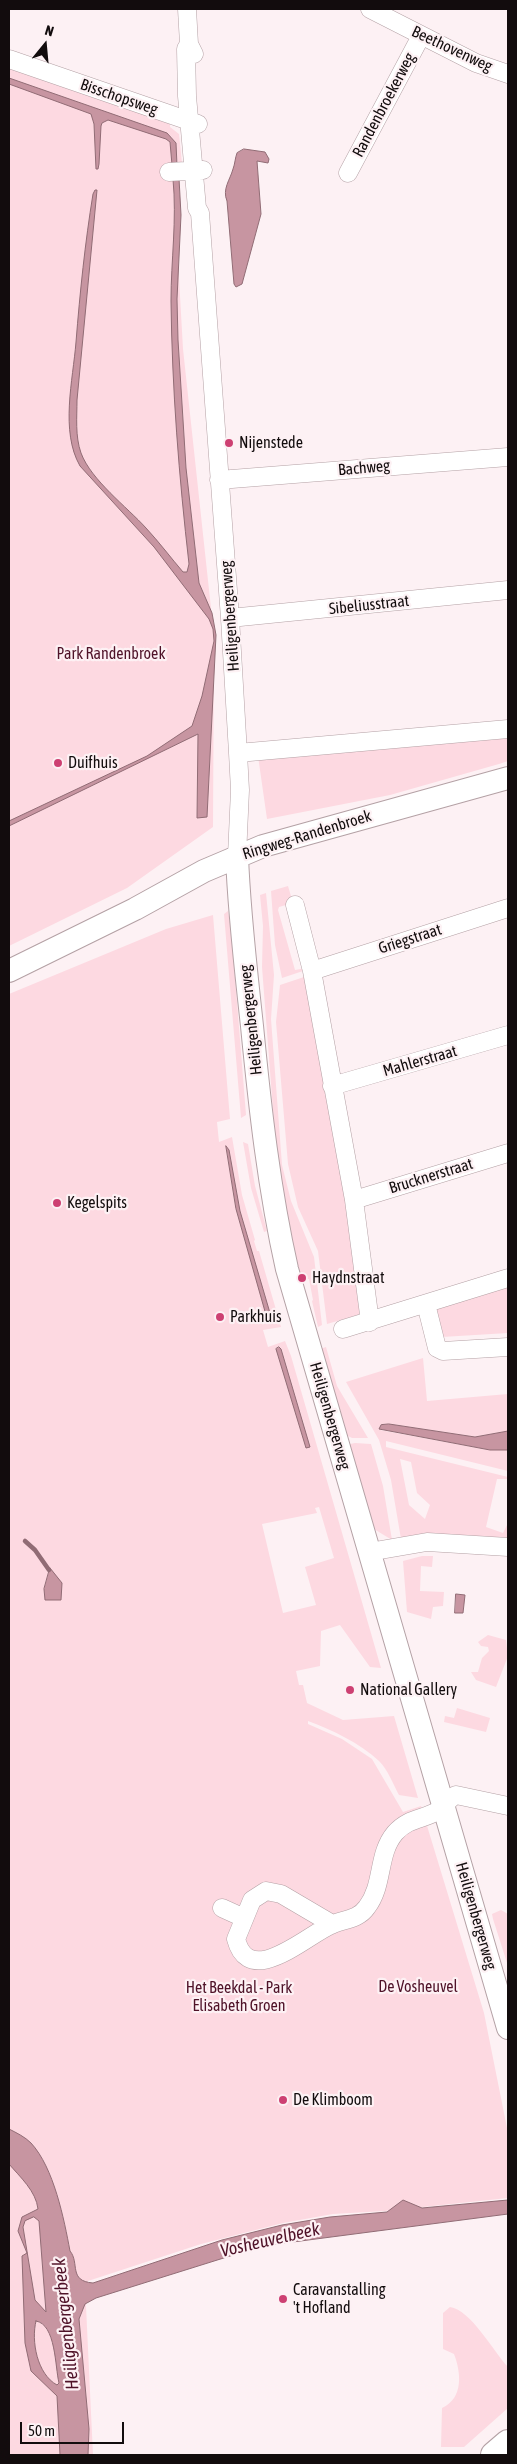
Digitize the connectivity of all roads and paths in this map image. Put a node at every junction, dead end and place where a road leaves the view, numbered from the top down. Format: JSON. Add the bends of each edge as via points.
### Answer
{"nodes":[{"id":1,"x":187,"y":9,"type":"edge"},
{"id":2,"x":370,"y":9,"type":"edge"},
{"id":3,"x":421,"y":36,"type":"junction"},
{"id":4,"x":9,"y":59,"type":"edge"},
{"id":5,"x":508,"y":74,"type":"edge"},
{"id":6,"x":195,"y":123,"type":"junction"},
{"id":7,"x":348,"y":173,"type":"dead end"},
{"id":8,"x":508,"y":457,"type":"edge"},
{"id":9,"x":219,"y":480,"type":"junction"},
{"id":10,"x":508,"y":590,"type":"edge"},
{"id":11,"x":230,"y":618,"type":"junction"},
{"id":12,"x":508,"y":730,"type":"edge"},
{"id":13,"x":238,"y":753,"type":"junction"},
{"id":14,"x":508,"y":778,"type":"edge"},
{"id":15,"x":237,"y":856,"type":"junction"},
{"id":16,"x":295,"y":906,"type":"dead end"},
{"id":17,"x":508,"y":908,"type":"edge"},
{"id":18,"x":9,"y":970,"type":"edge"},
{"id":19,"x":312,"y":970,"type":"junction"},
{"id":20,"x":508,"y":1035,"type":"edge"},
{"id":21,"x":332,"y":1086,"type":"junction"},
{"id":22,"x":508,"y":1153,"type":"edge"},
{"id":23,"x":354,"y":1200,"type":"junction"},
{"id":24,"x":508,"y":1278,"type":"edge"},
{"id":25,"x":426,"y":1304,"type":"junction"},
{"id":26,"x":370,"y":1322,"type":"junction"},
{"id":27,"x":343,"y":1329,"type":"dead end"},
{"id":28,"x":508,"y":1346,"type":"edge"},
{"id":29,"x":508,"y":1547,"type":"edge"},
{"id":30,"x":370,"y":1552,"type":"junction"},
{"id":31,"x":444,"y":1804,"type":"junction"},
{"id":32,"x":508,"y":1806,"type":"edge"},
{"id":33,"x":222,"y":1908,"type":"dead end"},
{"id":34,"x":244,"y":1918,"type":"junction"},
{"id":35,"x":332,"y":1924,"type":"junction"},
{"id":36,"x":508,"y":2028,"type":"edge"},
{"id":37,"x":508,"y":2443,"type":"edge"},
{"id":38,"x":494,"y":2455,"type":"edge"}],
"edges":[{"from":1,"to":6,"type":"street","name":"Heiligenbergerweg","via":[[189,44],[194,49],[196,65]]},
{"from":2,"to":3,"type":"street","name":"Beethovenweg"},
{"from":3,"to":5,"type":"street","name":"Beethovenweg","via":[[476,63]]},
{"from":3,"to":7,"type":"street","name":"Randenbroekerweg"},
{"from":4,"to":6,"type":"street","name":"Bisschopsweg"},
{"from":6,"to":9,"type":"street","name":"Heiligenbergerweg","via":[[187,171],[203,208],[200,212]]},
{"from":8,"to":9,"type":"street","name":"Bachweg"},
{"from":9,"to":11,"type":"street","name":"Heiligenbergerweg"},
{"from":10,"to":11,"type":"street","name":"Sibeliusstraat"},
{"from":11,"to":13,"type":"street","name":"Heiligenbergerweg"},
{"from":12,"to":13,"type":"street"},
{"from":13,"to":15,"type":"street","name":"Heiligenbergerweg"},
{"from":14,"to":15,"type":"main road","name":"Ringweg-Randenbroek","via":[[328,827]]},
{"from":15,"to":18,"type":"main road","name":"Ringweg-Randenbroek"},
{"from":15,"to":30,"type":"main road","name":"Heiligenbergerweg","via":[[262,1124],[280,1241],[290,1285]]},
{"from":16,"to":19,"type":"street"},
{"from":17,"to":19,"type":"street","name":"Griegstraat"},
{"from":19,"to":21,"type":"street"},
{"from":20,"to":21,"type":"street","name":"Mahlerstraat"},
{"from":21,"to":23,"type":"street"},
{"from":22,"to":23,"type":"street","name":"Brucknerstraat"},
{"from":23,"to":26,"type":"street"},
{"from":24,"to":25,"type":"street"},
{"from":25,"to":26,"type":"street"},
{"from":25,"to":28,"type":"street","via":[[437,1348],[443,1351]]},
{"from":26,"to":27,"type":"street"},
{"from":29,"to":30,"type":"street","via":[[427,1542]]},
{"from":30,"to":31,"type":"main road","name":"Heiligenbergerweg"},
{"from":31,"to":32,"type":"street","via":[[456,1796]]},
{"from":31,"to":35,"type":"street","via":[[438,1811],[407,1822],[395,1833],[384,1851],[376,1891],[367,1908],[354,1918]]},
{"from":31,"to":36,"type":"main road","name":"Heiligenbergerweg"},
{"from":33,"to":34,"type":"street"},
{"from":34,"to":35,"type":"street","via":[[257,1895],[271,1891]]},
{"from":34,"to":35,"type":"street","via":[[236,1936],[237,1945],[244,1955],[257,1960],[279,1956]]},
{"from":37,"to":38,"type":"highway"}]}
